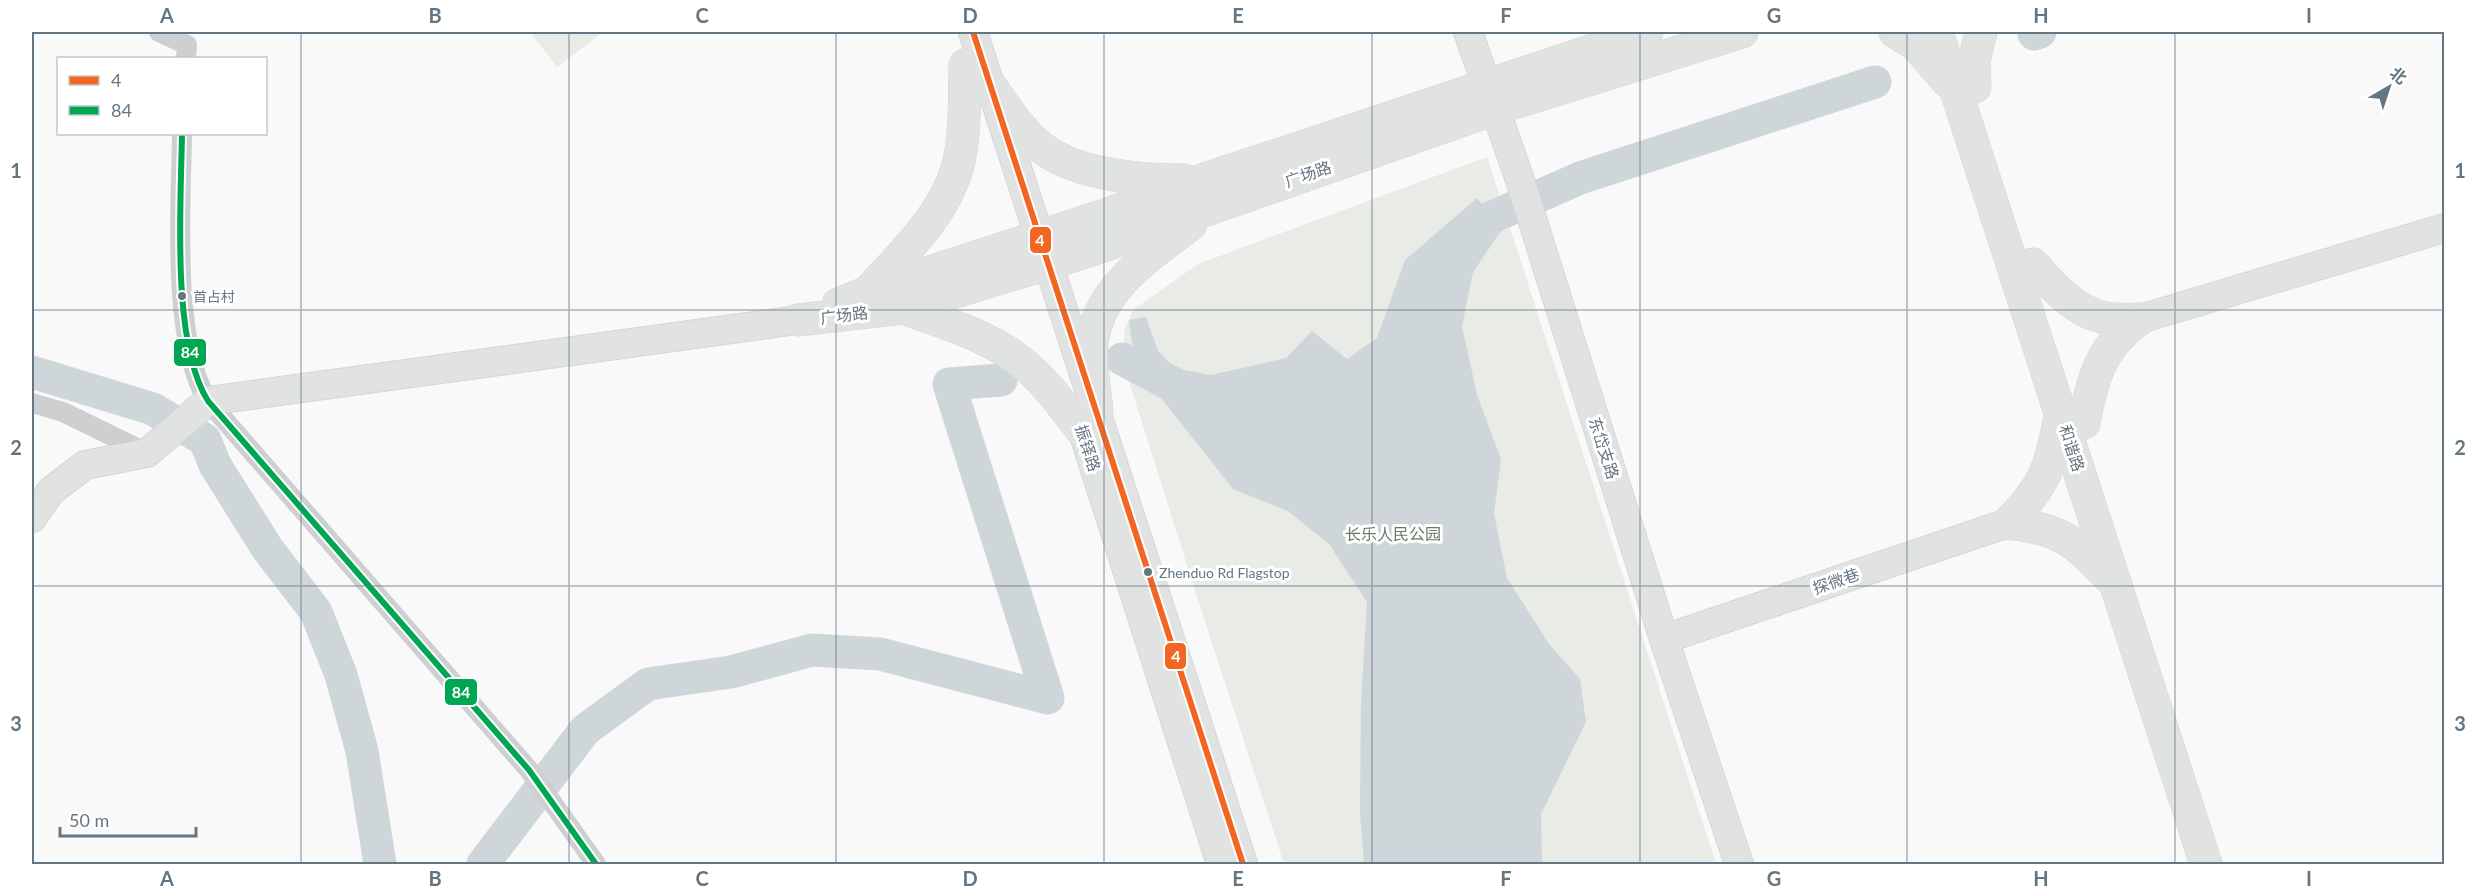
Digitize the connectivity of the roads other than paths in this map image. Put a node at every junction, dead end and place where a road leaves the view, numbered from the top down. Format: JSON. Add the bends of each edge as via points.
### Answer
{"nodes":[{"id":1,"x":159,"y":32,"type":"edge"},
{"id":2,"x":953,"y":32,"type":"edge"},
{"id":3,"x":973,"y":32,"type":"edge"},
{"id":4,"x":1468,"y":32,"type":"edge"},
{"id":5,"x":1647,"y":32,"type":"edge"},
{"id":6,"x":1742,"y":32,"type":"edge"},
{"id":7,"x":1895,"y":32,"type":"edge"},
{"id":8,"x":1937,"y":32,"type":"edge"},
{"id":9,"x":1958,"y":32,"type":"edge"},
{"id":10,"x":1981,"y":32,"type":"edge"},
{"id":11,"x":190,"y":45,"type":"edge"},
{"id":12,"x":965,"y":65,"type":"junction"},
{"id":13,"x":990,"y":85,"type":"junction"},
{"id":14,"x":1967,"y":92,"type":"junction"},
{"id":15,"x":1491,"y":96,"type":"junction"},
{"id":16,"x":182,"y":135,"type":"edge"},
{"id":17,"x":1207,"y":194,"type":"junction"},
{"id":18,"x":2445,"y":228,"type":"edge"},
{"id":19,"x":1035,"y":253,"type":"junction"},
{"id":20,"x":2033,"y":264,"type":"junction"},
{"id":21,"x":868,"y":292,"type":"junction"},
{"id":22,"x":903,"y":308,"type":"junction"},
{"id":23,"x":2140,"y":319,"type":"junction"},
{"id":24,"x":798,"y":320,"type":"junction"},
{"id":25,"x":32,"y":404,"type":"edge"},
{"id":26,"x":202,"y":406,"type":"junction"},
{"id":27,"x":2072,"y":419,"type":"junction"},
{"id":28,"x":1090,"y":421,"type":"junction"},
{"id":29,"x":147,"y":453,"type":"junction"},
{"id":30,"x":32,"y":518,"type":"edge"},
{"id":31,"x":2008,"y":523,"type":"junction"},
{"id":32,"x":2115,"y":582,"type":"junction"},
{"id":33,"x":1664,"y":639,"type":"junction"},
{"id":34,"x":596,"y":864,"type":"edge"},
{"id":35,"x":1221,"y":864,"type":"edge"},
{"id":36,"x":1243,"y":864,"type":"edge"},
{"id":37,"x":1739,"y":864,"type":"edge"},
{"id":38,"x":2206,"y":864,"type":"edge"},
{"id":39,"x":2226,"y":864,"type":"edge"}],
"edges":[{"from":1,"to":11,"type":"street"},
{"from":2,"to":12,"type":"street","name":"振铎路"},
{"from":3,"to":13,"type":"street","name":"振铎路"},
{"from":4,"to":15,"type":"street","name":"东岱支路"},
{"from":5,"to":15,"type":"main road","name":"广场路"},
{"from":6,"to":15,"type":"main road","name":"广场路"},
{"from":7,"to":14,"type":"main road","via":[[1916,45]]},
{"from":8,"to":14,"type":"main road","name":"和谐路"},
{"from":9,"to":14,"type":"main road","name":"和谐路"},
{"from":10,"to":14,"type":"main road"},
{"from":12,"to":19,"type":"street","name":"振铎路"},
{"from":12,"to":21,"type":"main road","via":[[962,148],[951,184],[939,210]]},
{"from":13,"to":17,"type":"main road","via":[[1037,145],[1069,162],[1102,173]]},
{"from":13,"to":19,"type":"street","name":"振铎路"},
{"from":14,"to":20,"type":"main road","name":"和谐路"},
{"from":14,"to":27,"type":"main road","name":"和谐路"},
{"from":15,"to":17,"type":"main road","name":"广场路"},
{"from":15,"to":33,"type":"street","name":"东岱支路"},
{"from":16,"to":26,"type":"street","via":[[183,298]]},
{"from":17,"to":19,"type":"main road","name":"广场路"},
{"from":17,"to":28,"type":"main road","via":[[1132,270],[1099,314],[1092,348]]},
{"from":18,"to":23,"type":"street"},
{"from":19,"to":21,"type":"main road","name":"广场路"},
{"from":19,"to":22,"type":"main road","name":"广场路"},
{"from":19,"to":28,"type":"street","name":"振铎路"},
{"from":20,"to":23,"type":"main road","via":[[2073,302],[2096,315]]},
{"from":20,"to":27,"type":"main road","name":"和谐路"},
{"from":21,"to":24,"type":"main road","name":"广场路"},
{"from":22,"to":24,"type":"main road","name":"广场路"},
{"from":22,"to":28,"type":"main road","via":[[1010,353]]},
{"from":23,"to":27,"type":"main road","via":[[2118,335]]},
{"from":24,"to":26,"type":"street"},
{"from":25,"to":29,"type":"street","via":[[63,412]]},
{"from":26,"to":29,"type":"street"},
{"from":26,"to":34,"type":"street","via":[[529,770]]},
{"from":27,"to":31,"type":"main road","via":[[2045,477]]},
{"from":27,"to":32,"type":"main road","name":"和谐路"},
{"from":27,"to":39,"type":"main road","name":"和谐路"},
{"from":28,"to":35,"type":"street","name":"振铎路"},
{"from":28,"to":36,"type":"street","name":"振铎路"},
{"from":29,"to":30,"type":"street","via":[[85,465],[51,491]]},
{"from":31,"to":32,"type":"main road","via":[[2061,535]]},
{"from":31,"to":33,"type":"street","name":"探微巷"},
{"from":32,"to":38,"type":"main road","name":"和谐路"},
{"from":33,"to":37,"type":"street","name":"东岱支路"}]}
